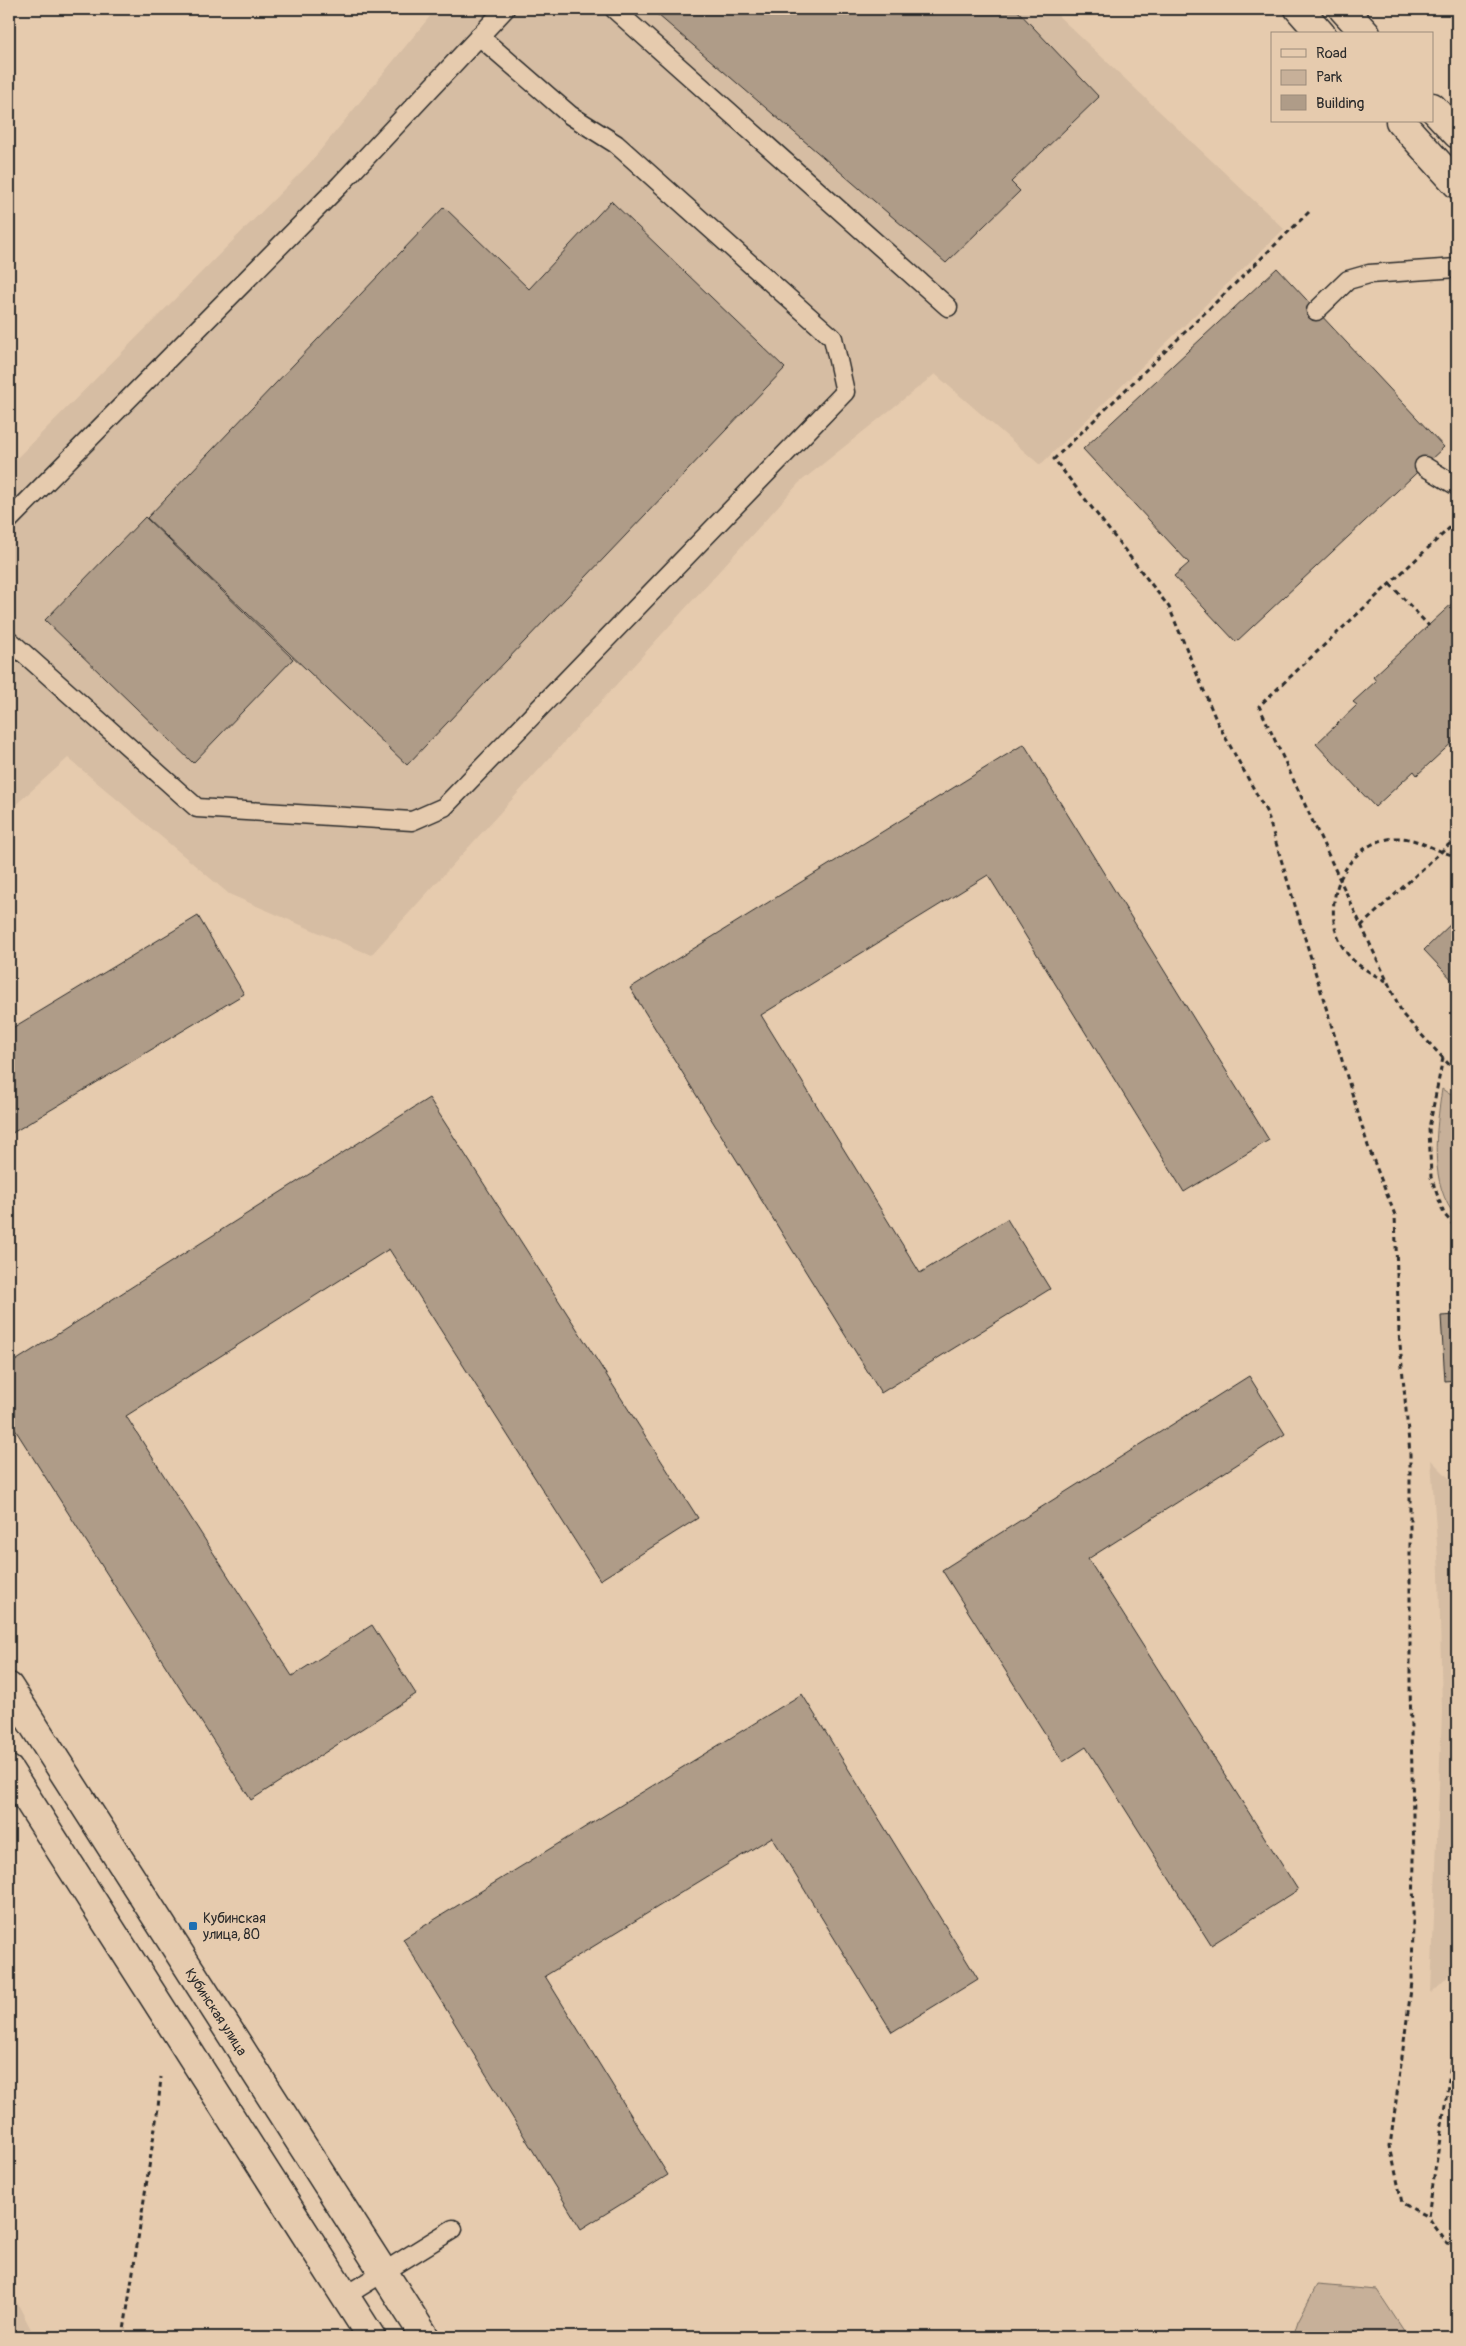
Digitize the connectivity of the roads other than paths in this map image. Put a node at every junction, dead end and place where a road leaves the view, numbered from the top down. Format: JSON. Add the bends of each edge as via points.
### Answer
{"nodes":[{"id":1,"x":505,"y":9,"type":"edge"},
{"id":2,"x":614,"y":9,"type":"edge"},
{"id":3,"x":1299,"y":9,"type":"edge"},
{"id":4,"x":1343,"y":9,"type":"edge"},
{"id":5,"x":1319,"y":32,"type":"edge"},
{"id":6,"x":1364,"y":32,"type":"edge"},
{"id":7,"x":479,"y":36,"type":"junction"},
{"id":8,"x":1434,"y":109,"type":"edge"},
{"id":9,"x":1401,"y":122,"type":"edge"},
{"id":10,"x":1457,"y":134,"type":"edge"},
{"id":11,"x":1457,"y":184,"type":"edge"},
{"id":12,"x":1457,"y":268,"type":"edge"},
{"id":13,"x":948,"y":307,"type":"dead end"},
{"id":14,"x":1316,"y":311,"type":"dead end"},
{"id":15,"x":1424,"y":466,"type":"dead end"},
{"id":16,"x":1457,"y":486,"type":"edge"},
{"id":17,"x":9,"y":520,"type":"edge"},
{"id":18,"x":9,"y":640,"type":"edge"},
{"id":19,"x":9,"y":1687,"type":"edge"},
{"id":20,"x":9,"y":1770,"type":"edge"},
{"id":21,"x":453,"y":2229,"type":"dead end"},
{"id":22,"x":384,"y":2273,"type":"junction"},
{"id":23,"x":344,"y":2296,"type":"junction"},
{"id":24,"x":371,"y":2337,"type":"edge"},
{"id":25,"x":425,"y":2337,"type":"edge"}],
"edges":[{"from":1,"to":7,"type":"lane"},
{"from":2,"to":13,"type":"lane"},
{"from":3,"to":5,"type":"main road"},
{"from":4,"to":6,"type":"main road"},
{"from":7,"to":17,"type":"lane","via":[[340,185]]},
{"from":7,"to":18,"type":"lane","via":[[570,115],[616,144],[833,338],[845,392],[444,807],[412,821],[197,808]]},
{"from":8,"to":10,"type":"main road"},
{"from":9,"to":11,"type":"main road"},
{"from":12,"to":14,"type":"lane","via":[[1348,280]]},
{"from":15,"to":16,"type":"lane"},
{"from":19,"to":22,"type":"main road","name":"Кубинская улица"},
{"from":20,"to":23,"type":"main road"},
{"from":21,"to":22,"type":"lane"},
{"from":22,"to":23,"type":"lane"},
{"from":22,"to":25,"type":"main road","name":"Кубинская улица"},
{"from":23,"to":24,"type":"main road"}]}
